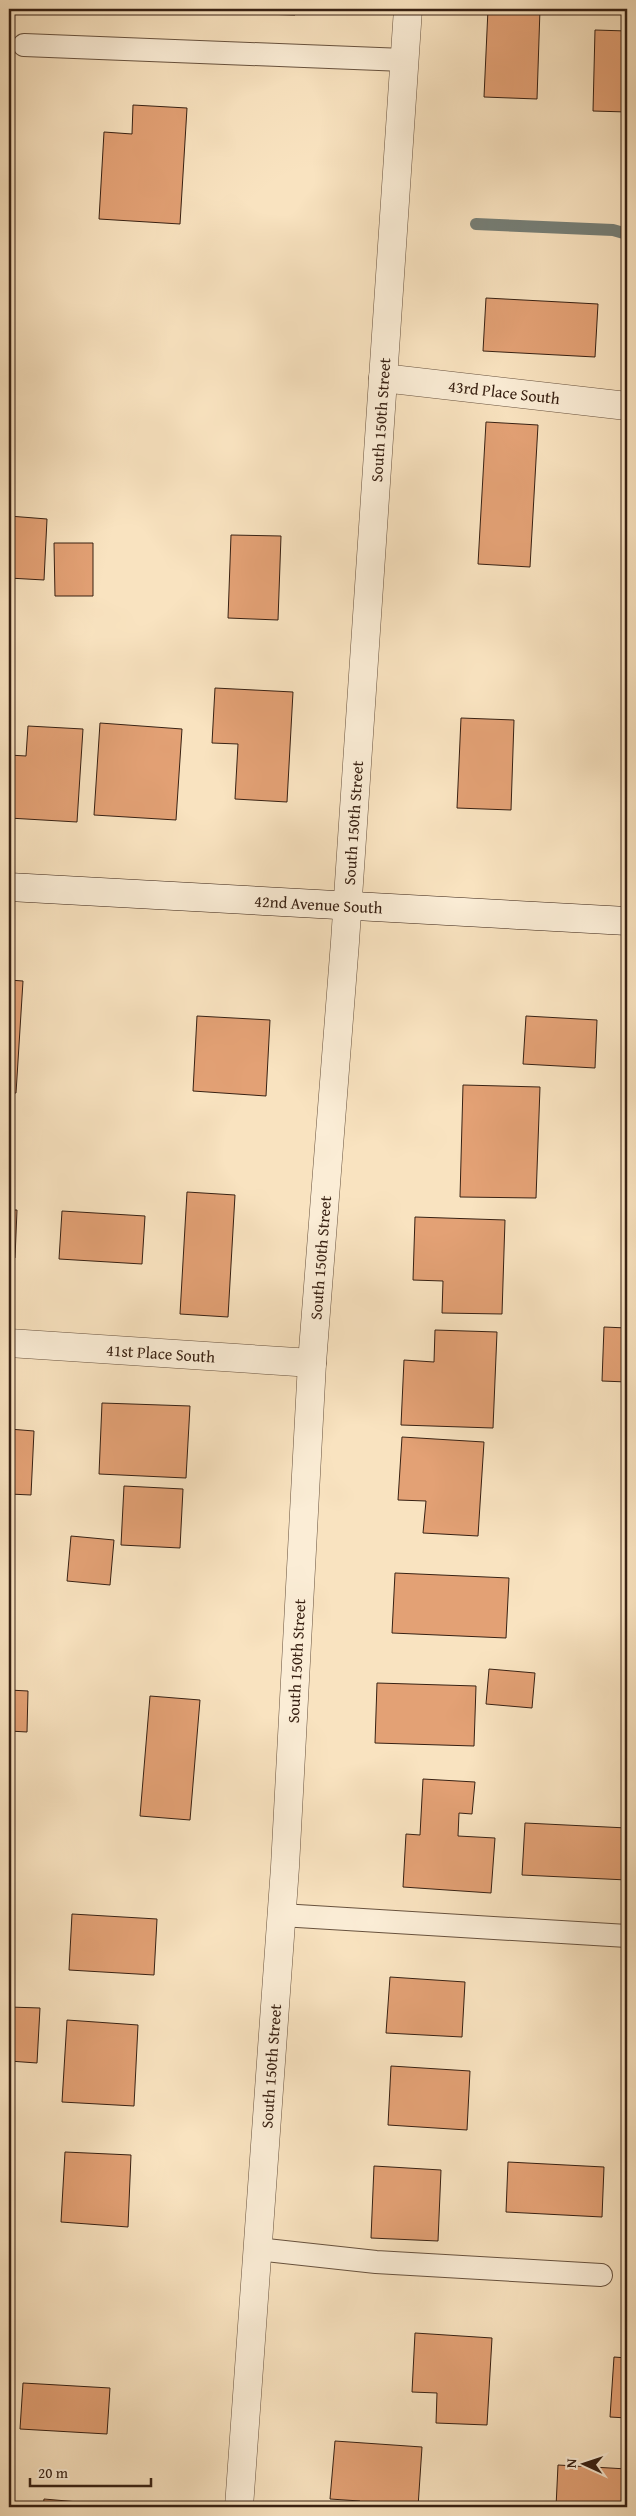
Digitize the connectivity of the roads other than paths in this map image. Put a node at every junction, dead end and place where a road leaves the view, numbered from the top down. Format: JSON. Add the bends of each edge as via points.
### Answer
{"nodes":[{"id":1,"x":408,"y":9,"type":"edge"},
{"id":2,"x":24,"y":45,"type":"dead end"},
{"id":3,"x":404,"y":60,"type":"junction"},
{"id":4,"x":383,"y":378,"type":"junction"},
{"id":5,"x":627,"y":406,"type":"edge"},
{"id":6,"x":9,"y":887,"type":"edge"},
{"id":7,"x":347,"y":907,"type":"junction"},
{"id":8,"x":627,"y":921,"type":"edge"},
{"id":9,"x":9,"y":1343,"type":"edge"},
{"id":10,"x":312,"y":1363,"type":"junction"},
{"id":11,"x":282,"y":1915,"type":"junction"},
{"id":12,"x":627,"y":1936,"type":"edge"},
{"id":13,"x":257,"y":2249,"type":"junction"},
{"id":14,"x":601,"y":2275,"type":"dead end"},
{"id":15,"x":239,"y":2507,"type":"edge"}],
"edges":[{"from":1,"to":3,"type":"street","name":"South 150th Street"},
{"from":2,"to":3,"type":"lane"},
{"from":3,"to":4,"type":"street","name":"South 150th Street"},
{"from":4,"to":5,"type":"street","name":"43rd Place South"},
{"from":4,"to":7,"type":"street","name":"South 150th Street"},
{"from":6,"to":7,"type":"street","name":"42nd Avenue South"},
{"from":7,"to":8,"type":"street","name":"42nd Avenue South"},
{"from":7,"to":10,"type":"street","name":"South 150th Street"},
{"from":9,"to":10,"type":"street","name":"41st Place South"},
{"from":10,"to":11,"type":"street","name":"South 150th Street"},
{"from":11,"to":12,"type":"lane"},
{"from":11,"to":13,"type":"street","name":"South 150th Street"},
{"from":13,"to":14,"type":"lane","via":[[376,2262]]},
{"from":13,"to":15,"type":"street","name":"South 150th Street"}]}
